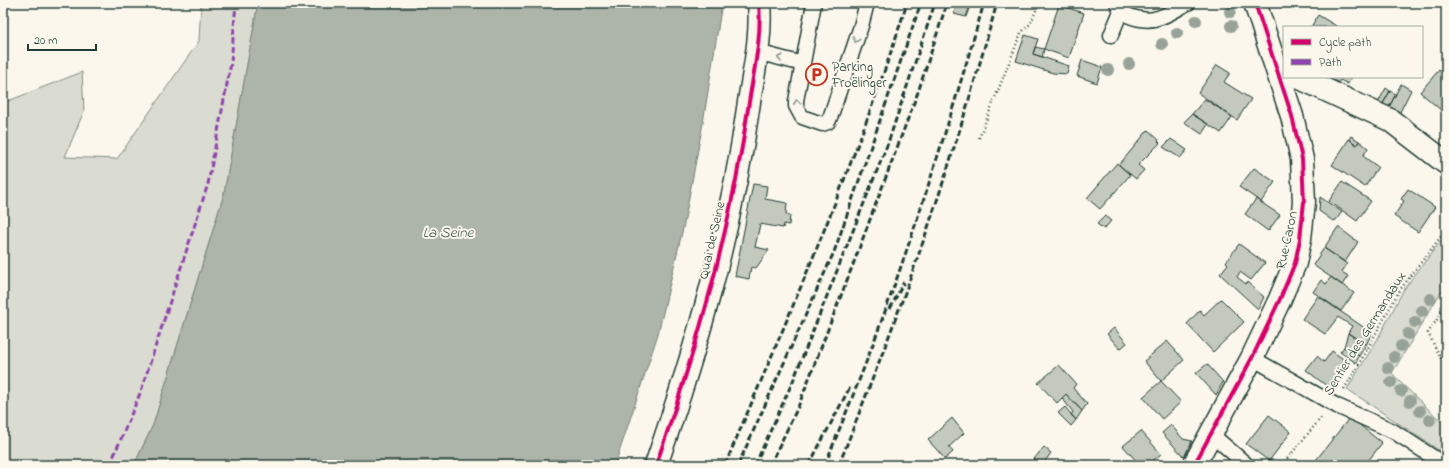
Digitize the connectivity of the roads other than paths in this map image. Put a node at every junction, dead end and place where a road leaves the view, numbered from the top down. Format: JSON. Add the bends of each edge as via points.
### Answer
{"nodes":[{"id":1,"x":814,"y":3,"type":"edge"},
{"id":2,"x":867,"y":3,"type":"edge"},
{"id":3,"x":1188,"y":3,"type":"edge"},
{"id":4,"x":1255,"y":3,"type":"edge"},
{"id":5,"x":761,"y":7,"type":"edge"},
{"id":6,"x":1119,"y":7,"type":"edge"},
{"id":7,"x":1111,"y":36,"type":"dead end"},
{"id":8,"x":757,"y":52,"type":"junction"},
{"id":9,"x":803,"y":64,"type":"junction"},
{"id":10,"x":1280,"y":69,"type":"edge"},
{"id":11,"x":1300,"y":78,"type":"edge"},
{"id":12,"x":1446,"y":163,"type":"edge"},
{"id":13,"x":1252,"y":358,"type":"junction"},
{"id":14,"x":1211,"y":434,"type":"junction"},
{"id":15,"x":656,"y":465,"type":"edge"},
{"id":16,"x":1194,"y":465,"type":"edge"},
{"id":17,"x":1247,"y":465,"type":"edge"},
{"id":18,"x":1445,"y":465,"type":"edge"}],
"edges":[{"from":1,"to":9,"type":"lane"},
{"from":2,"to":9,"type":"lane","one_way":true,"via":[[828,122],[822,124],[802,117],[796,106]]},
{"from":3,"to":6,"type":"lane","via":[[1155,19],[1146,20],[1132,17]]},
{"from":4,"to":10,"type":"street","name":"Rue Caron"},
{"from":5,"to":8,"type":"street","name":"Quai de Seine"},
{"from":6,"to":7,"type":"lane"},
{"from":9,"to":8,"type":"lane","one_way":true},
{"from":8,"to":15,"type":"street","name":"Quai de Seine","via":[[745,134],[725,232],[680,394]]},
{"from":10,"to":13,"type":"street","name":"Rue Caron","via":[[1302,159],[1304,202],[1295,263]]},
{"from":11,"to":12,"type":"street","via":[[1390,120]]},
{"from":13,"to":14,"type":"street","name":"Rue Caron"},
{"from":13,"to":18,"type":"lane","via":[[1333,403],[1393,431]]},
{"from":14,"to":16,"type":"street","name":"Rue Caron"},
{"from":14,"to":17,"type":"lane"}]}
